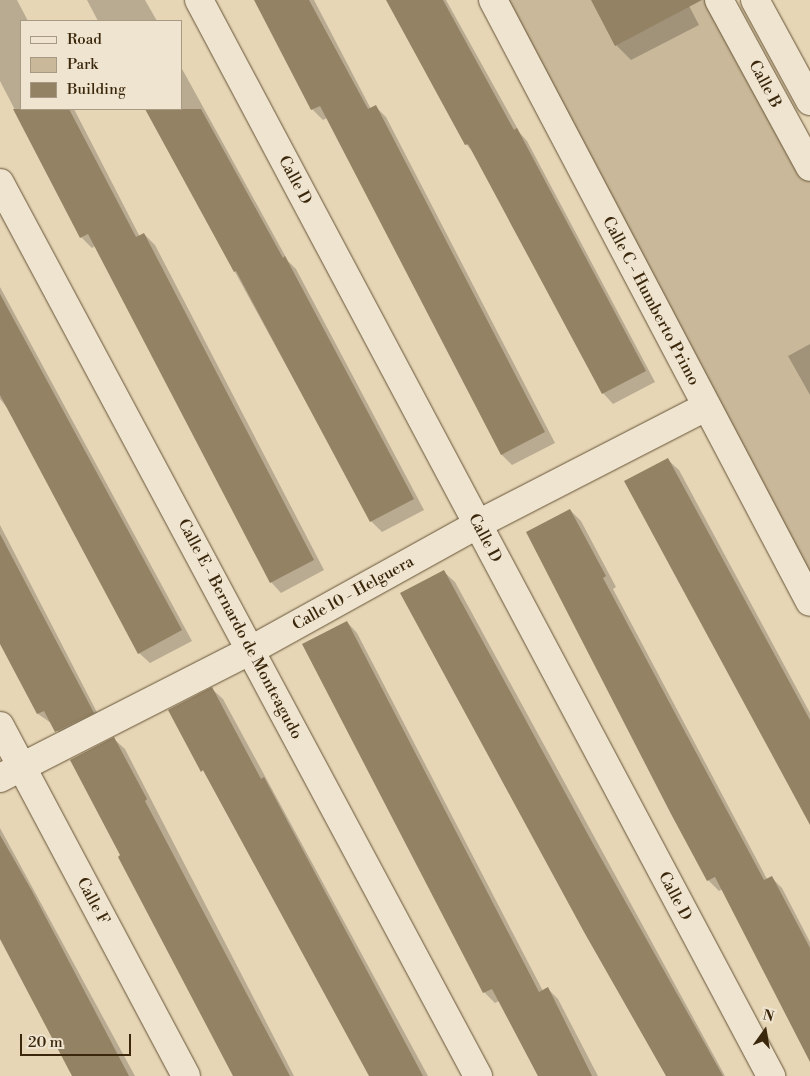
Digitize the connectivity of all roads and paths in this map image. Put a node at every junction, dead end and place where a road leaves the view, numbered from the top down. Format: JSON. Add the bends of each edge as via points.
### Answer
{"nodes":[{"id":1,"x":199,"y":0,"type":"edge"},
{"id":2,"x":493,"y":0,"type":"edge"},
{"id":3,"x":719,"y":0,"type":"edge"},
{"id":4,"x":755,"y":0,"type":"edge"},
{"id":5,"x":810,"y":101,"type":"edge"},
{"id":6,"x":810,"y":167,"type":"edge"},
{"id":7,"x":0,"y":183,"type":"edge"},
{"id":8,"x":706,"y":407,"type":"junction"},
{"id":9,"x":478,"y":524,"type":"junction"},
{"id":10,"x":810,"y":602,"type":"edge"},
{"id":11,"x":251,"y":650,"type":"junction"},
{"id":12,"x":0,"y":726,"type":"edge"},
{"id":13,"x":10,"y":773,"type":"edge"},
{"id":14,"x":186,"y":1076,"type":"edge"},
{"id":15,"x":478,"y":1076,"type":"edge"},
{"id":16,"x":771,"y":1076,"type":"edge"}],
"edges":[{"from":1,"to":9,"type":"street","name":"Calle D"},
{"from":2,"to":8,"type":"street","name":"Calle C - Humberto Primo"},
{"from":3,"to":6,"type":"street","name":"Calle B"},
{"from":4,"to":5,"type":"street","name":"Calle B"},
{"from":7,"to":11,"type":"street","name":"Calle E - Bernardo de Monteagudo"},
{"from":8,"to":9,"type":"street","name":"Calle 10 - Helguera"},
{"from":8,"to":10,"type":"street","name":"Calle C - Humberto Primo"},
{"from":9,"to":11,"type":"street","name":"Calle 10 - Helguera"},
{"from":9,"to":16,"type":"street","name":"Calle D"},
{"from":11,"to":13,"type":"street","name":"Calle 10 - Helguera"},
{"from":11,"to":15,"type":"street","name":"Calle E - Bernardo de Monteagudo"},
{"from":12,"to":13,"type":"street","name":"Calle F"},
{"from":13,"to":14,"type":"street","name":"Calle F"}]}
